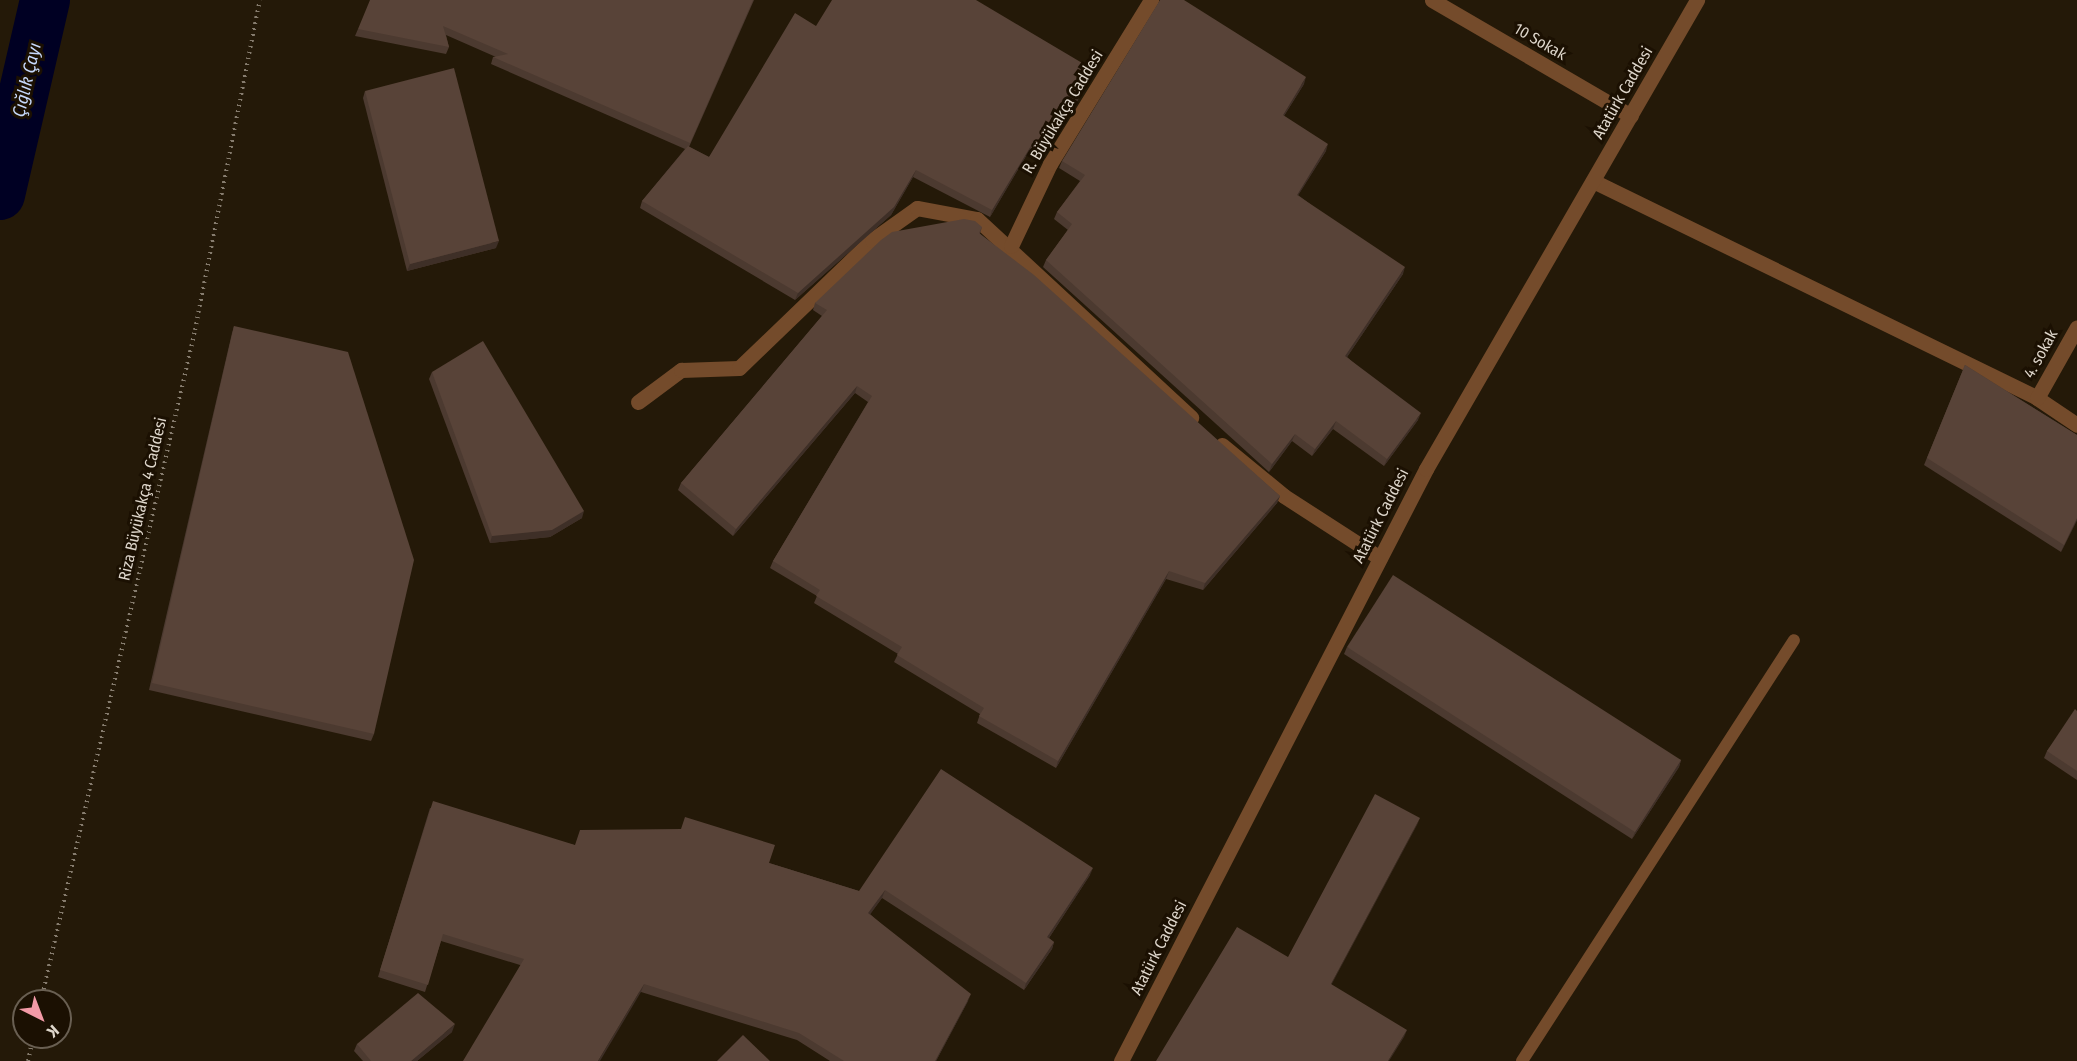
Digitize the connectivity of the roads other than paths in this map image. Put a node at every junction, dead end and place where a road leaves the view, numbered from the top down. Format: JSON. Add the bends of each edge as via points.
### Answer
{"nodes":[{"id":1,"x":1151,"y":0,"type":"edge"},
{"id":2,"x":1432,"y":0,"type":"edge"},
{"id":3,"x":1697,"y":0,"type":"edge"},
{"id":4,"x":1631,"y":116,"type":"junction"},
{"id":5,"x":1593,"y":181,"type":"junction"},
{"id":6,"x":1011,"y":246,"type":"junction"},
{"id":7,"x":2077,"y":327,"type":"edge"},
{"id":8,"x":2037,"y":398,"type":"junction"},
{"id":9,"x":638,"y":402,"type":"dead end"},
{"id":10,"x":2077,"y":425,"type":"edge"},
{"id":11,"x":1380,"y":558,"type":"junction"},
{"id":12,"x":1794,"y":640,"type":"dead end"},
{"id":13,"x":1121,"y":1061,"type":"edge"},
{"id":14,"x":1522,"y":1061,"type":"edge"}],
"edges":[{"from":1,"to":6,"type":"street","name":"R. Büyükakça Caddesi","via":[[1050,164]]},
{"from":2,"to":4,"type":"street","name":"10 Sokak"},
{"from":3,"to":4,"type":"street","name":"Atatürk Caddesi"},
{"from":4,"to":5,"type":"street","name":"Atatürk Caddesi"},
{"from":5,"to":8,"type":"street"},
{"from":5,"to":11,"type":"street","name":"Atatürk Caddesi"},
{"from":6,"to":9,"type":"street","via":[[977,219],[917,208],[872,240],[739,368],[681,370]]},
{"from":6,"to":11,"type":"street","via":[[1206,431],[1284,495]]},
{"from":7,"to":8,"type":"street","name":"4. sokak"},
{"from":8,"to":10,"type":"street"},
{"from":11,"to":13,"type":"street","name":"Atatürk Caddesi"},
{"from":12,"to":14,"type":"lane"}]}
